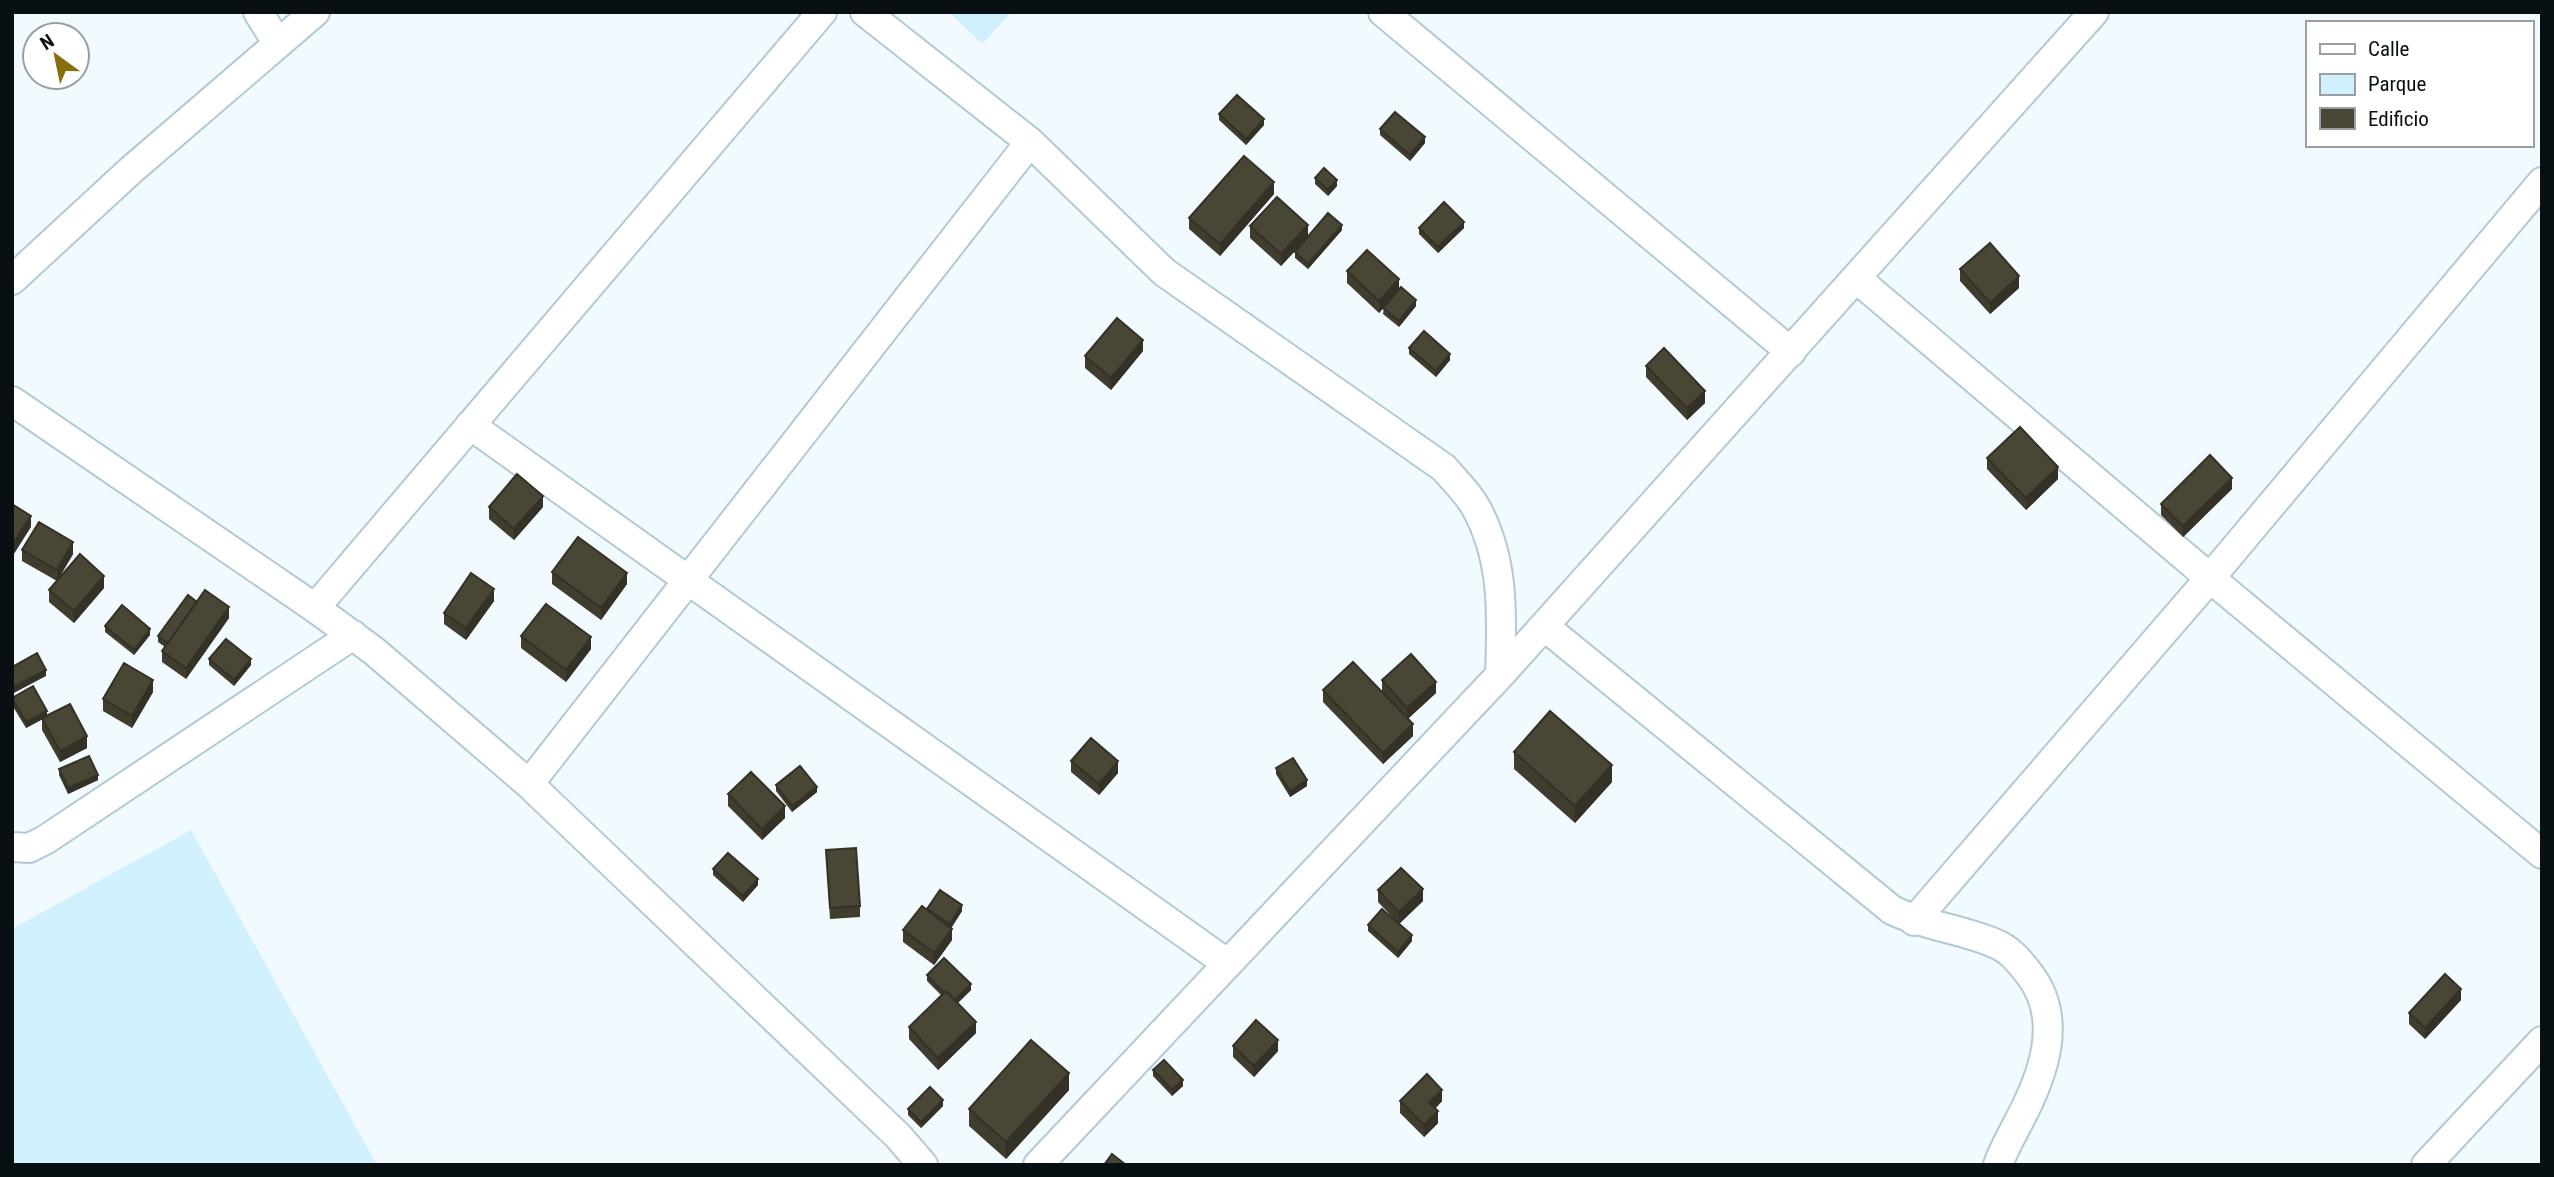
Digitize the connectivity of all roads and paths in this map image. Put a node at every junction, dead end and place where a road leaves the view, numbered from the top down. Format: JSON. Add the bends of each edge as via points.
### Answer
{"nodes":[{"id":1,"x":258,"y":12,"type":"edge"},
{"id":2,"x":315,"y":12,"type":"edge"},
{"id":3,"x":822,"y":12,"type":"edge"},
{"id":4,"x":865,"y":12,"type":"edge"},
{"id":5,"x":1383,"y":12,"type":"edge"},
{"id":6,"x":2094,"y":12,"type":"edge"},
{"id":7,"x":278,"y":44,"type":"junction"},
{"id":8,"x":1030,"y":142,"type":"junction"},
{"id":9,"x":2542,"y":182,"type":"edge"},
{"id":10,"x":1857,"y":279,"type":"junction"},
{"id":11,"x":12,"y":280,"type":"edge"},
{"id":12,"x":1791,"y":352,"type":"junction"},
{"id":13,"x":12,"y":401,"type":"edge"},
{"id":14,"x":470,"y":425,"type":"junction"},
{"id":15,"x":2210,"y":578,"type":"junction"},
{"id":16,"x":689,"y":580,"type":"junction"},
{"id":17,"x":315,"y":608,"type":"junction"},
{"id":18,"x":1544,"y":626,"type":"junction"},
{"id":19,"x":353,"y":635,"type":"junction"},
{"id":20,"x":1500,"y":675,"type":"junction"},
{"id":21,"x":529,"y":784,"type":"junction"},
{"id":22,"x":12,"y":847,"type":"edge"},
{"id":23,"x":2542,"y":854,"type":"edge"},
{"id":24,"x":1914,"y":921,"type":"junction"},
{"id":25,"x":1228,"y":964,"type":"junction"},
{"id":26,"x":2542,"y":1041,"type":"edge"},
{"id":27,"x":923,"y":1165,"type":"edge"},
{"id":28,"x":1038,"y":1165,"type":"edge"},
{"id":29,"x":1998,"y":1165,"type":"edge"},
{"id":30,"x":2426,"y":1165,"type":"edge"}],
"edges":[{"from":1,"to":7,"type":"street"},
{"from":2,"to":7,"type":"street"},
{"from":3,"to":14,"type":"street"},
{"from":4,"to":8,"type":"street"},
{"from":5,"to":12,"type":"street"},
{"from":6,"to":10,"type":"street"},
{"from":7,"to":11,"type":"street"},
{"from":8,"to":16,"type":"street"},
{"from":8,"to":20,"type":"street","via":[[1164,272],[1444,468],[1474,505],[1494,549],[1503,602]]},
{"from":9,"to":15,"type":"street"},
{"from":10,"to":12,"type":"street"},
{"from":10,"to":15,"type":"street"},
{"from":12,"to":18,"type":"street"},
{"from":13,"to":17,"type":"street"},
{"from":14,"to":16,"type":"street"},
{"from":14,"to":17,"type":"street"},
{"from":15,"to":23,"type":"street"},
{"from":15,"to":24,"type":"street"},
{"from":16,"to":21,"type":"street"},
{"from":16,"to":25,"type":"street"},
{"from":17,"to":19,"type":"street"},
{"from":18,"to":20,"type":"street"},
{"from":18,"to":24,"type":"street","via":[[1892,910]]},
{"from":19,"to":21,"type":"street"},
{"from":19,"to":22,"type":"street","via":[[45,840],[29,848]]},
{"from":20,"to":25,"type":"street"},
{"from":21,"to":27,"type":"street"},
{"from":24,"to":29,"type":"street","via":[[2007,950],[2035,982],[2043,1003],[2048,1024],[2046,1056]]},
{"from":25,"to":28,"type":"street"},
{"from":26,"to":30,"type":"street"}]}
